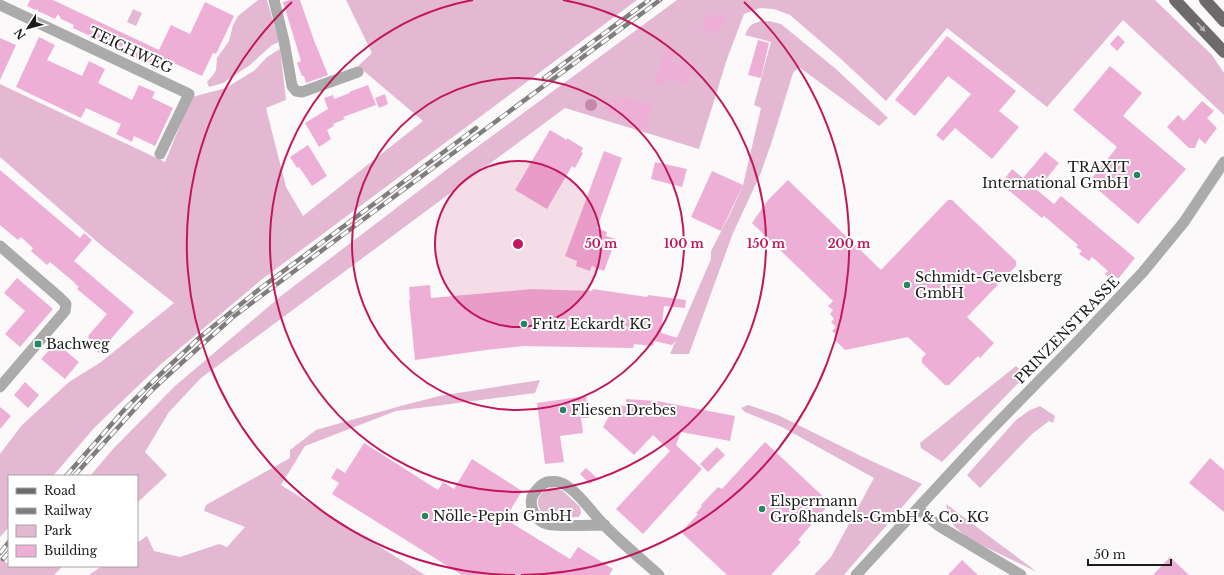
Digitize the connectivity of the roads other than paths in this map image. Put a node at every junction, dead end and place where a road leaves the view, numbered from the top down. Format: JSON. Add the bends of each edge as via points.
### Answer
{"nodes":[{"id":1,"x":274,"y":0,"type":"edge"},
{"id":2,"x":1175,"y":0,"type":"edge"},
{"id":3,"x":1205,"y":0,"type":"edge"},
{"id":4,"x":0,"y":5,"type":"edge"},
{"id":5,"x":1224,"y":21,"type":"edge"},
{"id":6,"x":1224,"y":52,"type":"edge"},
{"id":7,"x":358,"y":72,"type":"dead end"},
{"id":8,"x":160,"y":154,"type":"dead end"},
{"id":9,"x":1224,"y":162,"type":"edge"},
{"id":10,"x":0,"y":246,"type":"edge"},
{"id":11,"x":0,"y":387,"type":"edge"},
{"id":12,"x":918,"y":509,"type":"junction"},
{"id":13,"x":604,"y":525,"type":"junction"},
{"id":14,"x":659,"y":575,"type":"edge"},
{"id":15,"x":856,"y":575,"type":"edge"},
{"id":16,"x":1021,"y":575,"type":"edge"}],
"edges":[{"from":1,"to":7,"type":"street","via":[[290,81],[296,91],[302,92]]},
{"from":2,"to":6,"type":"main road","one_way":true},
{"from":3,"to":5,"type":"main road"},
{"from":4,"to":8,"type":"street","name":"TEICHWEG","via":[[189,94]]},
{"from":9,"to":12,"type":"street","name":"PRINZENSTRASSE","via":[[1184,222],[1143,272]]},
{"from":10,"to":11,"type":"street","via":[[66,304],[65,311]]},
{"from":12,"to":15,"type":"street","name":"PRINZENSTRASSE"},
{"from":12,"to":16,"type":"street","via":[[938,526]]},
{"from":13,"to":13,"type":"street","via":[[585,502],[560,482],[546,482],[532,496],[534,512],[542,522],[561,525]]},
{"from":13,"to":14,"type":"street"}]}
